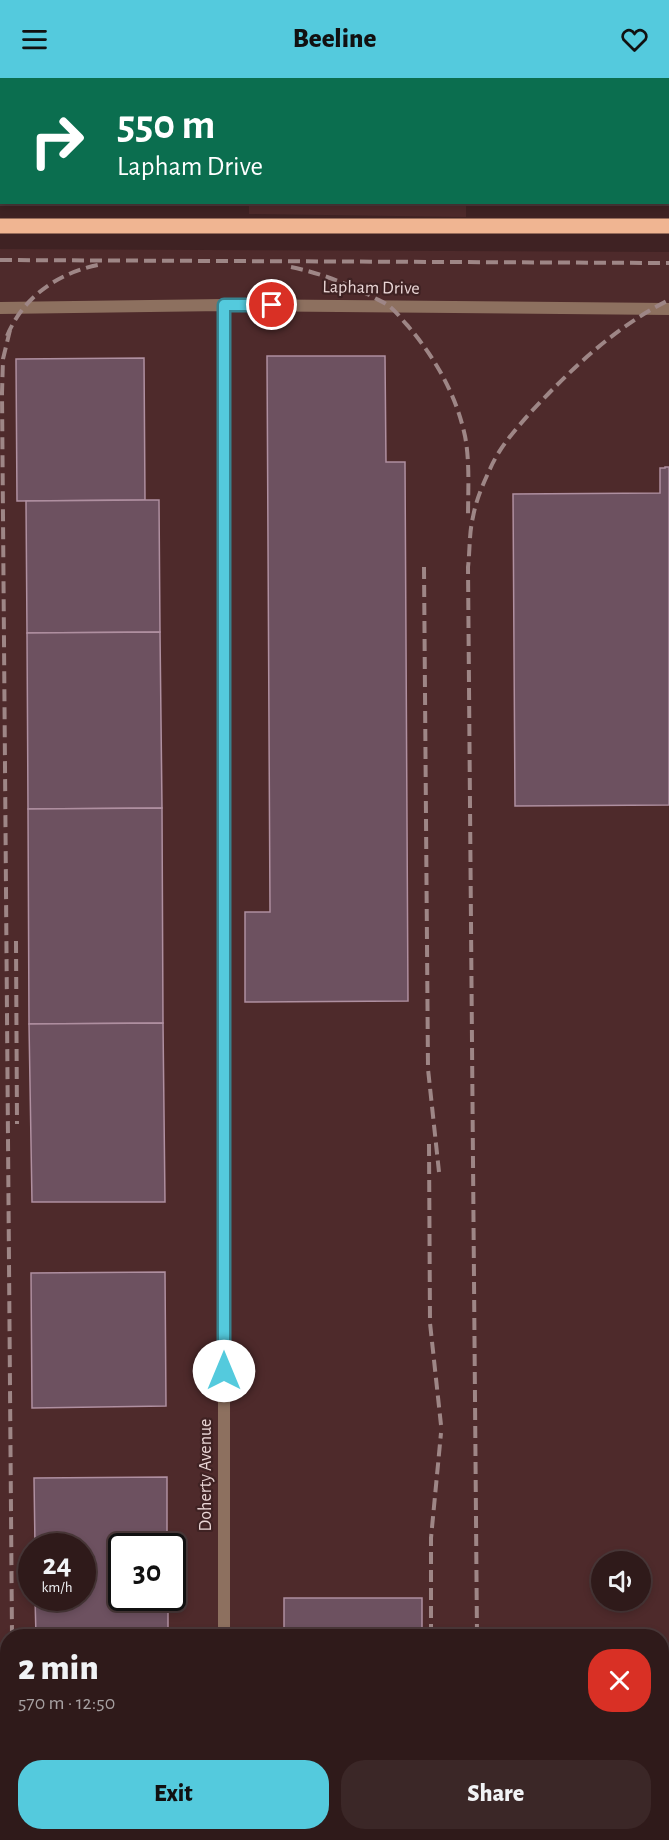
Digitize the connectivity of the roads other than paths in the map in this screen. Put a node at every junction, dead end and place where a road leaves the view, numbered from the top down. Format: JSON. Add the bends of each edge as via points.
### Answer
{"nodes":[{"id":1,"x":0,"y":226,"type":"edge"},
{"id":2,"x":669,"y":226,"type":"edge"},
{"id":3,"x":224,"y":305,"type":"junction"},
{"id":4,"x":0,"y":308,"type":"edge"},
{"id":5,"x":669,"y":309,"type":"edge"},
{"id":6,"x":224,"y":1629,"type":"edge"}],
"edges":[{"from":1,"to":2,"type":"main road"},
{"from":3,"to":4,"type":"street","name":"Lapham Drive"},
{"from":3,"to":5,"type":"street","name":"Lapham Drive"},
{"from":3,"to":6,"type":"street","name":"Doherty Avenue"}]}
